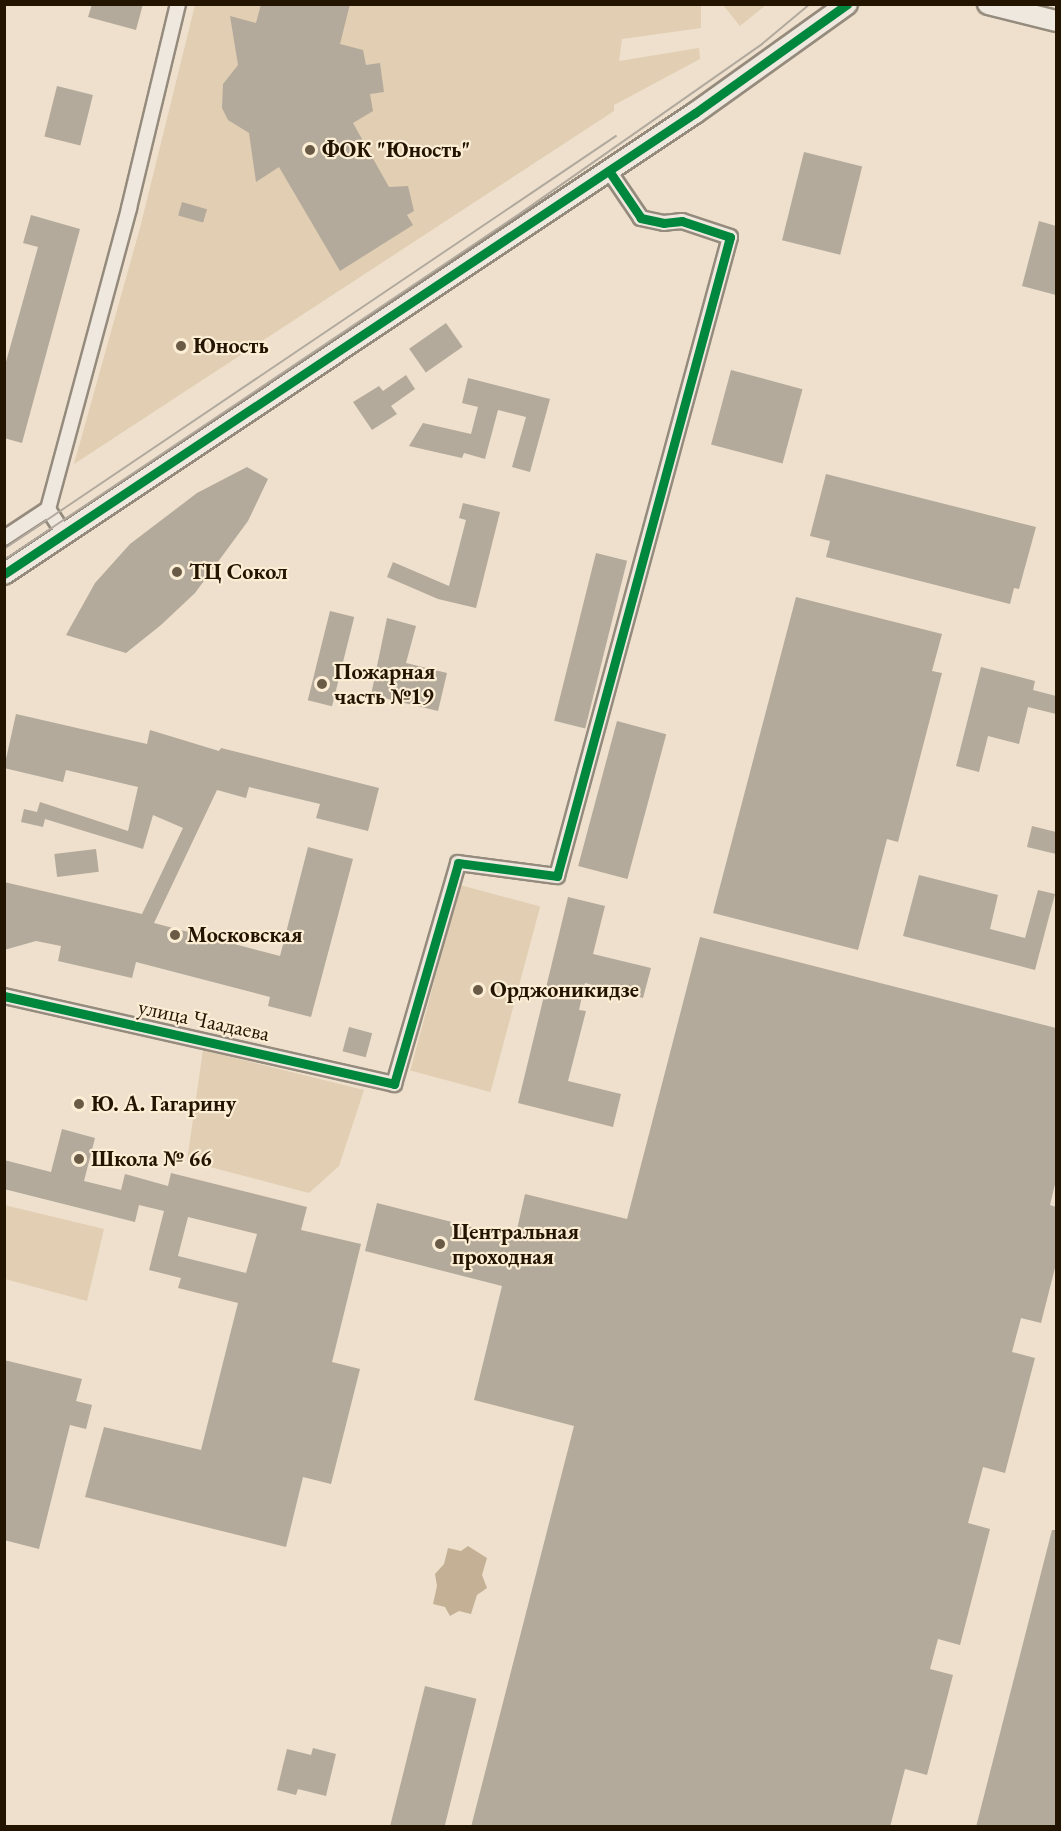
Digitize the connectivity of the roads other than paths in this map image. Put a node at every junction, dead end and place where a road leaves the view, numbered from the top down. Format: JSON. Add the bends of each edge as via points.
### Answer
{"nodes":[{"id":1,"x":178,"y":4,"type":"edge"},
{"id":2,"x":847,"y":4,"type":"edge"},
{"id":3,"x":988,"y":4,"type":"edge"},
{"id":4,"x":1056,"y":21,"type":"edge"},
{"id":5,"x":609,"y":171,"type":"junction"},
{"id":6,"x":48,"y":509,"type":"junction"},
{"id":7,"x":65,"y":534,"type":"junction"},
{"id":8,"x":4,"y":538,"type":"edge"},
{"id":9,"x":4,"y":574,"type":"edge"},
{"id":10,"x":4,"y":996,"type":"edge"}],
"edges":[{"from":1,"to":6,"type":"street","via":[[129,208]]},
{"from":2,"to":5,"type":"street"},
{"from":3,"to":4,"type":"street"},
{"from":5,"to":7,"type":"street"},
{"from":5,"to":10,"type":"street","name":"улица Чаадаева","via":[[641,218],[664,223],[682,221],[730,237],[557,876],[458,863],[394,1084]]},
{"from":6,"to":7,"type":"street"},
{"from":6,"to":8,"type":"street"},
{"from":7,"to":9,"type":"street"}]}
